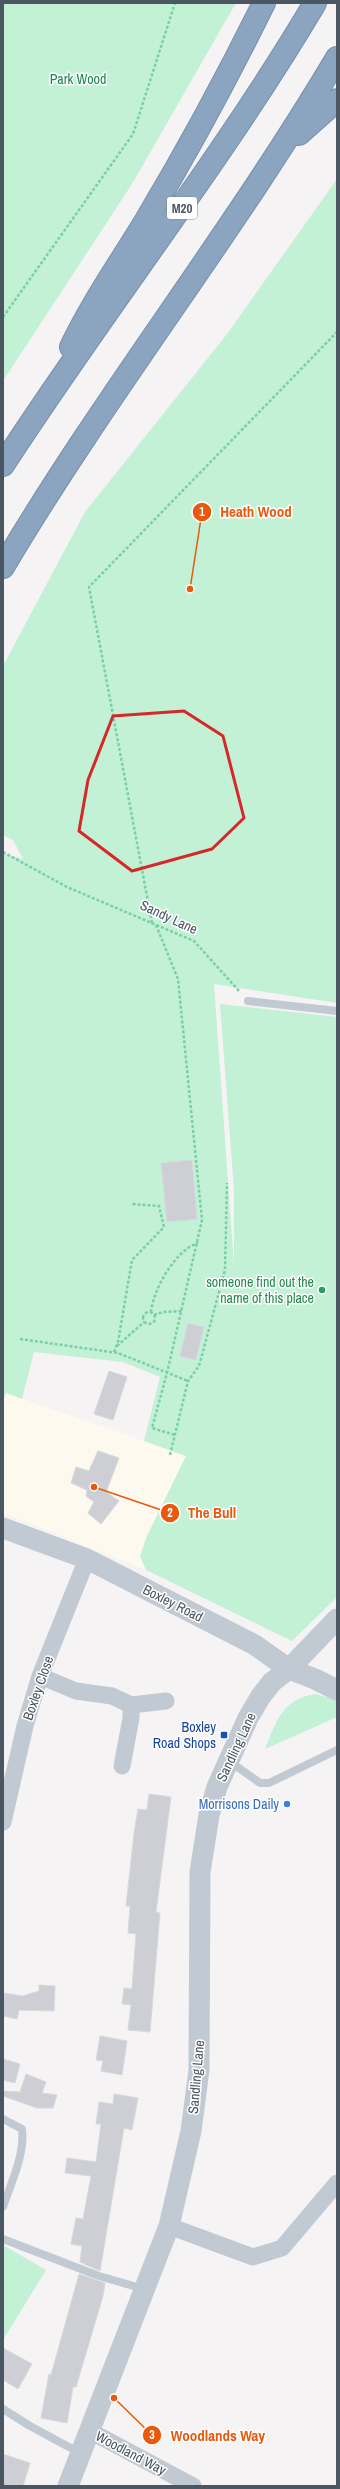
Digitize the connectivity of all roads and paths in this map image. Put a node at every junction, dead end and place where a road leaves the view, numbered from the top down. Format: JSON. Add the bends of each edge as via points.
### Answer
{"nodes":[{"id":1,"x":175,"y":3,"type":"edge"},
{"id":2,"x":264,"y":3,"type":"edge"},
{"id":3,"x":315,"y":3,"type":"edge"},
{"id":4,"x":337,"y":58,"type":"edge"},
{"id":5,"x":337,"y":100,"type":"edge"},
{"id":6,"x":282,"y":148,"type":"junction"},
{"id":7,"x":3,"y":317,"type":"edge"},
{"id":8,"x":337,"y":332,"type":"edge"},
{"id":9,"x":41,"y":406,"type":"junction"},
{"id":10,"x":3,"y":465,"type":"edge"},
{"id":11,"x":3,"y":567,"type":"edge"},
{"id":12,"x":3,"y":852,"type":"edge"},
{"id":13,"x":152,"y":923,"type":"junction"},
{"id":14,"x":156,"y":925,"type":"junction"},
{"id":15,"x":248,"y":1001,"type":"joint"},
{"id":16,"x":337,"y":1011,"type":"edge"},
{"id":17,"x":227,"y":1183,"type":"dead end"},
{"id":18,"x":132,"y":1204,"type":"dead end"},
{"id":19,"x":198,"y":1243,"type":"junction"},
{"id":20,"x":182,"y":1311,"type":"junction"},
{"id":21,"x":151,"y":1312,"type":"junction"},
{"id":22,"x":154,"y":1315,"type":"junction"},
{"id":23,"x":144,"y":1322,"type":"junction"},
{"id":24,"x":20,"y":1339,"type":"dead end"},
{"id":25,"x":117,"y":1346,"type":"junction"},
{"id":26,"x":114,"y":1352,"type":"junction"},
{"id":27,"x":167,"y":1373,"type":"junction"},
{"id":28,"x":188,"y":1381,"type":"junction"},
{"id":29,"x":175,"y":1435,"type":"junction"},
{"id":30,"x":170,"y":1455,"type":"dead end"},
{"id":31,"x":3,"y":1528,"type":"edge"},
{"id":32,"x":87,"y":1559,"type":"junction"},
{"id":33,"x":337,"y":1619,"type":"edge"},
{"id":34,"x":289,"y":1669,"type":"junction"},
{"id":35,"x":40,"y":1676,"type":"junction"},
{"id":36,"x":337,"y":1690,"type":"edge"},
{"id":37,"x":166,"y":1701,"type":"dead end"},
{"id":38,"x":131,"y":1705,"type":"junction"},
{"id":39,"x":337,"y":1750,"type":"edge"},
{"id":40,"x":228,"y":1760,"type":"junction"},
{"id":41,"x":122,"y":1766,"type":"dead end"},
{"id":42,"x":3,"y":1822,"type":"edge"},
{"id":43,"x":3,"y":2119,"type":"edge"},
{"id":44,"x":337,"y":2183,"type":"edge"},
{"id":45,"x":3,"y":2207,"type":"edge"},
{"id":46,"x":169,"y":2226,"type":"junction"},
{"id":47,"x":3,"y":2239,"type":"edge"},
{"id":48,"x":144,"y":2289,"type":"junction"},
{"id":49,"x":3,"y":2409,"type":"edge"},
{"id":50,"x":90,"y":2431,"type":"junction"},
{"id":51,"x":81,"y":2454,"type":"junction"},
{"id":52,"x":68,"y":2486,"type":"edge"},
{"id":53,"x":193,"y":2486,"type":"edge"}],
"edges":[{"from":1,"to":7,"type":"path","via":[[133,134]]},
{"from":2,"to":9,"type":"highway","number":"M20","via":[[186,152],[91,306]]},
{"from":3,"to":9,"type":"highway","number":"M20","via":[[208,171]]},
{"from":4,"to":6,"type":"highway"},
{"from":5,"to":6,"type":"highway"},
{"from":6,"to":11,"type":"highway","via":[[78,447]]},
{"from":8,"to":13,"type":"path","via":[[89,587]]},
{"from":9,"to":10,"type":"highway","number":"M20"},
{"from":12,"to":13,"type":"path","name":"Sandy Lane","via":[[67,887]]},
{"from":13,"to":14,"type":"path","name":"Sandy Lane"},
{"from":14,"to":15,"type":"path","name":"Sandy Lane","via":[[194,941]]},
{"from":14,"to":19,"type":"path","via":[[178,979],[202,1220]]},
{"from":15,"to":16,"type":"lane"},
{"from":17,"to":28,"type":"path","via":[[225,1270],[199,1366]]},
{"from":18,"to":25,"type":"path","via":[[159,1206],[164,1226],[132,1260]]},
{"from":19,"to":20,"type":"path"},
{"from":19,"to":21,"type":"path","via":[[183,1251],[170,1269],[158,1287],[152,1301]]},
{"from":20,"to":22,"type":"path"},
{"from":20,"to":27,"type":"path"},
{"from":21,"to":22,"type":"path"},
{"from":21,"to":23,"type":"path","via":[[144,1315]]},
{"from":22,"to":23,"type":"path","via":[[153,1322]]},
{"from":23,"to":25,"type":"path"},
{"from":24,"to":26,"type":"path"},
{"from":25,"to":26,"type":"path"},
{"from":26,"to":27,"type":"path"},
{"from":27,"to":28,"type":"path"},
{"from":27,"to":29,"type":"path","via":[[152,1428]]},
{"from":28,"to":29,"type":"path"},
{"from":29,"to":30,"type":"path"},
{"from":31,"to":32,"type":"street","name":"Boxley Road"},
{"from":32,"to":34,"type":"street","name":"Boxley Road","via":[[256,1645]]},
{"from":32,"to":35,"type":"street","name":"Boxley Close"},
{"from":33,"to":34,"type":"street","name":"Sandling Lane"},
{"from":34,"to":36,"type":"street","name":"Boxley Road","via":[[315,1678]]},
{"from":34,"to":40,"type":"street","name":"Sandling Lane","via":[[272,1682],[261,1696]]},
{"from":35,"to":38,"type":"street","via":[[76,1691],[112,1696]]},
{"from":35,"to":42,"type":"street","name":"Boxley Close","via":[[25,1726]]},
{"from":37,"to":38,"type":"street"},
{"from":38,"to":41,"type":"street"},
{"from":39,"to":40,"type":"lane","via":[[269,1783],[260,1783]]},
{"from":40,"to":46,"type":"street","name":"Sandling Lane","via":[[209,1815],[200,1872],[199,2070],[191,2131]]},
{"from":43,"to":45,"type":"lane","via":[[22,2129],[23,2138],[22,2150]]},
{"from":44,"to":46,"type":"street","via":[[282,2248],[253,2257]]},
{"from":46,"to":48,"type":"street","name":"Sandling Lane"},
{"from":47,"to":48,"type":"lane","via":[[99,2276]]},
{"from":48,"to":50,"type":"street","name":"Sandling Lane"},
{"from":49,"to":51,"type":"lane"},
{"from":50,"to":51,"type":"street","name":"Sandling Lane"},
{"from":50,"to":53,"type":"street","name":"Woodland Way"},
{"from":51,"to":52,"type":"street","name":"Sandling Lane"}]}
